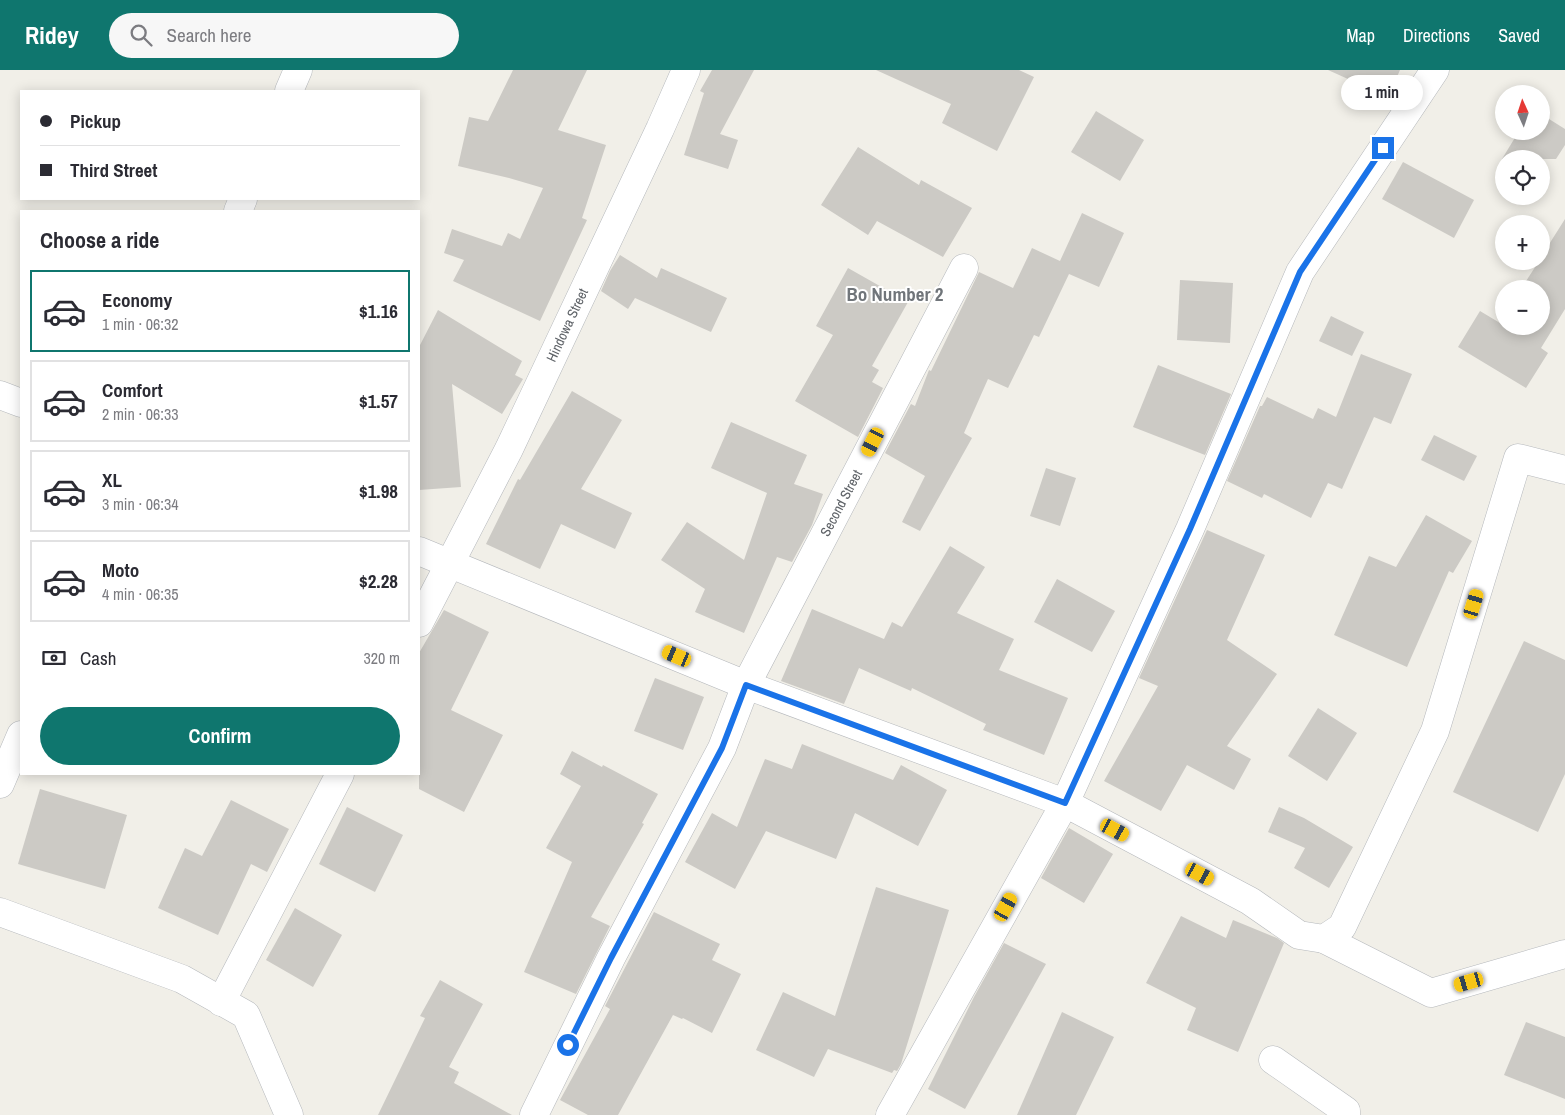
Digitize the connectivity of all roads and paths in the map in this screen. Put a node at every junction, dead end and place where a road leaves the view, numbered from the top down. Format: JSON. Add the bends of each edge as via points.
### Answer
{"nodes":[{"id":1,"x":298,"y":70,"type":"edge"},
{"id":2,"x":686,"y":70,"type":"edge"},
{"id":3,"x":1435,"y":70,"type":"edge"},
{"id":4,"x":289,"y":90,"type":"edge"},
{"id":5,"x":964,"y":268,"type":"dead end"},
{"id":6,"x":0,"y":395,"type":"edge"},
{"id":7,"x":20,"y":403,"type":"edge"},
{"id":8,"x":1565,"y":470,"type":"edge"},
{"id":9,"x":420,"y":552,"type":"edge"},
{"id":10,"x":447,"y":570,"type":"junction"},
{"id":11,"x":420,"y":621,"type":"edge"},
{"id":12,"x":746,"y":685,"type":"junction"},
{"id":13,"x":20,"y":737,"type":"edge"},
{"id":14,"x":339,"y":775,"type":"edge"},
{"id":15,"x":0,"y":784,"type":"edge"},
{"id":16,"x":1065,"y":803,"type":"junction"},
{"id":17,"x":0,"y":912,"type":"edge"},
{"id":18,"x":1324,"y":939,"type":"junction"},
{"id":19,"x":1565,"y":954,"type":"edge"},
{"id":20,"x":221,"y":1002,"type":"junction"},
{"id":21,"x":1273,"y":1060,"type":"dead end"},
{"id":22,"x":289,"y":1115,"type":"edge"},
{"id":23,"x":534,"y":1115,"type":"edge"},
{"id":24,"x":890,"y":1115,"type":"edge"},
{"id":25,"x":1346,"y":1115,"type":"edge"}],
"edges":[{"from":1,"to":4,"type":"street"},
{"from":2,"to":10,"type":"street","name":"Hindowa Street","via":[[517,431]]},
{"from":3,"to":16,"type":"street","via":[[1300,272],[1190,529]]},
{"from":5,"to":12,"type":"street","name":"Second Street"},
{"from":6,"to":7,"type":"street"},
{"from":8,"to":18,"type":"street","via":[[1518,458],[1435,731],[1342,927]]},
{"from":9,"to":10,"type":"street"},
{"from":10,"to":11,"type":"street","name":"Hindowa Street"},
{"from":10,"to":12,"type":"street"},
{"from":12,"to":16,"type":"street"},
{"from":12,"to":23,"type":"street","name":"Second Street","via":[[722,748],[611,958]]},
{"from":13,"to":15,"type":"street"},
{"from":14,"to":20,"type":"street"},
{"from":16,"to":18,"type":"street","via":[[1250,901],[1299,935]]},
{"from":16,"to":24,"type":"street"},
{"from":17,"to":20,"type":"street","via":[[182,980]]},
{"from":18,"to":19,"type":"street","via":[[1431,993]]},
{"from":20,"to":22,"type":"street","via":[[246,1015]]},
{"from":21,"to":25,"type":"street","via":[[1346,1111]]}]}
